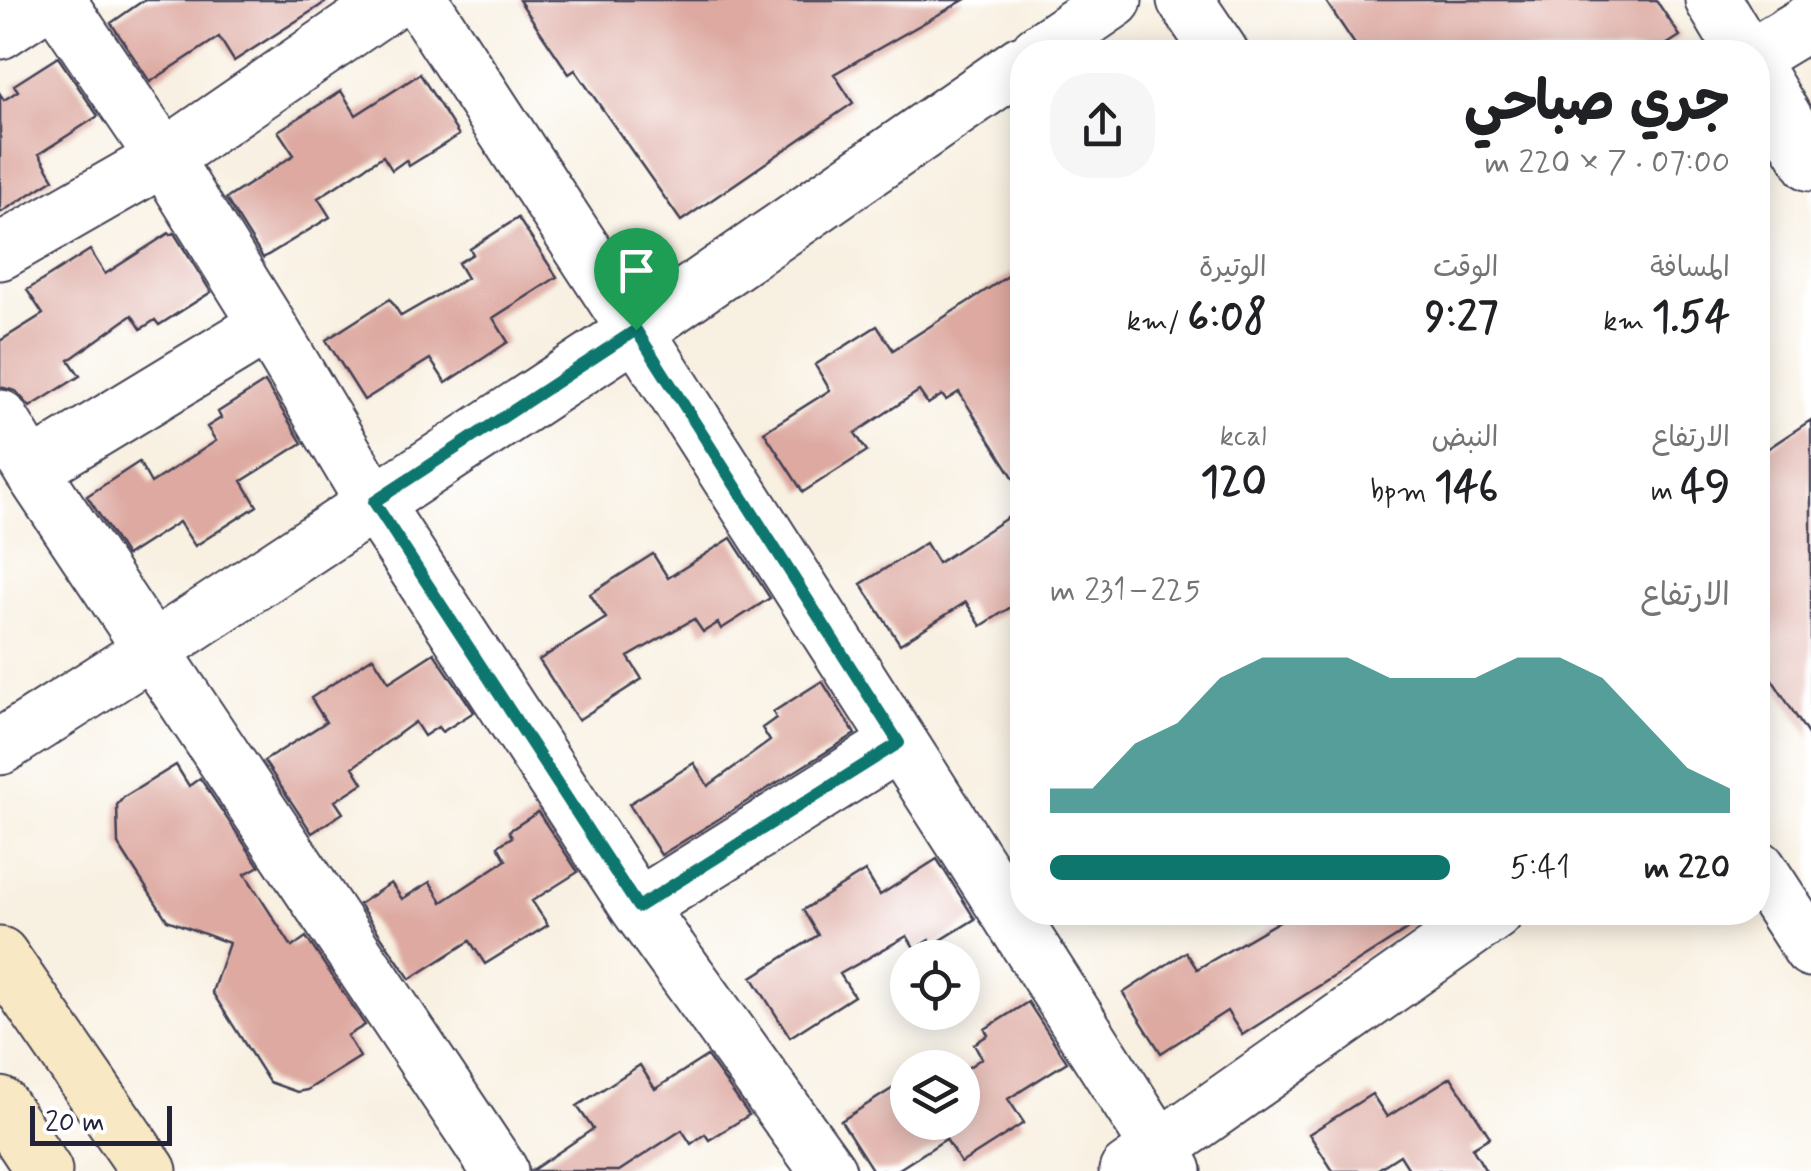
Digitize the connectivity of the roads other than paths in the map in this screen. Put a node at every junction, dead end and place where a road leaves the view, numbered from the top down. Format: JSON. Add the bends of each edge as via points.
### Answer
{"nodes":[{"id":1,"x":48,"y":0,"type":"edge"},
{"id":2,"x":57,"y":0,"type":"edge"},
{"id":3,"x":392,"y":0,"type":"edge"},
{"id":4,"x":420,"y":0,"type":"edge"},
{"id":5,"x":1114,"y":0,"type":"edge"},
{"id":6,"x":1185,"y":0,"type":"edge"},
{"id":7,"x":1712,"y":0,"type":"edge"},
{"id":8,"x":1811,"y":21,"type":"edge"},
{"id":9,"x":0,"y":31,"type":"edge"},
{"id":10,"x":1056,"y":40,"type":"edge"},
{"id":11,"x":1212,"y":40,"type":"edge"},
{"id":12,"x":1737,"y":40,"type":"edge"},
{"id":13,"x":1770,"y":46,"type":"edge"},
{"id":14,"x":1010,"y":71,"type":"edge"},
{"id":15,"x":1770,"y":94,"type":"edge"},
{"id":16,"x":164,"y":158,"type":"junction"},
{"id":17,"x":1811,"y":163,"type":"edge"},
{"id":18,"x":0,"y":252,"type":"edge"},
{"id":19,"x":268,"y":325,"type":"junction"},
{"id":20,"x":636,"y":330,"type":"junction"},
{"id":21,"x":0,"y":418,"type":"edge"},
{"id":22,"x":31,"y":470,"type":"junction"},
{"id":23,"x":374,"y":502,"type":"junction"},
{"id":24,"x":152,"y":650,"type":"junction"},
{"id":25,"x":899,"y":743,"type":"junction"},
{"id":26,"x":0,"y":747,"type":"edge"},
{"id":27,"x":1770,"y":886,"type":"edge"},
{"id":28,"x":638,"y":907,"type":"junction"},
{"id":29,"x":1477,"y":925,"type":"edge"},
{"id":30,"x":1811,"y":949,"type":"edge"},
{"id":31,"x":0,"y":955,"type":"edge"},
{"id":32,"x":0,"y":1105,"type":"edge"},
{"id":33,"x":1154,"y":1164,"type":"edge"},
{"id":34,"x":44,"y":1171,"type":"edge"},
{"id":35,"x":149,"y":1171,"type":"edge"},
{"id":36,"x":500,"y":1171,"type":"edge"},
{"id":37,"x":828,"y":1171,"type":"edge"}],
"edges":[{"from":1,"to":9,"type":"street"},
{"from":2,"to":16,"type":"street"},
{"from":3,"to":16,"type":"street"},
{"from":4,"to":20,"type":"street"},
{"from":5,"to":10,"type":"street"},
{"from":6,"to":11,"type":"street"},
{"from":7,"to":12,"type":"street"},
{"from":8,"to":13,"type":"street"},
{"from":14,"to":20,"type":"street"},
{"from":15,"to":17,"type":"street"},
{"from":16,"to":18,"type":"street"},
{"from":16,"to":19,"type":"street"},
{"from":19,"to":22,"type":"street"},
{"from":19,"to":23,"type":"street"},
{"from":20,"to":23,"type":"street"},
{"from":20,"to":25,"type":"street"},
{"from":21,"to":22,"type":"street"},
{"from":22,"to":24,"type":"street"},
{"from":23,"to":24,"type":"street"},
{"from":23,"to":28,"type":"street"},
{"from":24,"to":26,"type":"street"},
{"from":24,"to":36,"type":"street"},
{"from":25,"to":28,"type":"street"},
{"from":25,"to":33,"type":"street"},
{"from":27,"to":30,"type":"street"},
{"from":28,"to":37,"type":"street"},
{"from":29,"to":33,"type":"street"},
{"from":31,"to":35,"type":"main road"},
{"from":32,"to":34,"type":"main road"}]}
